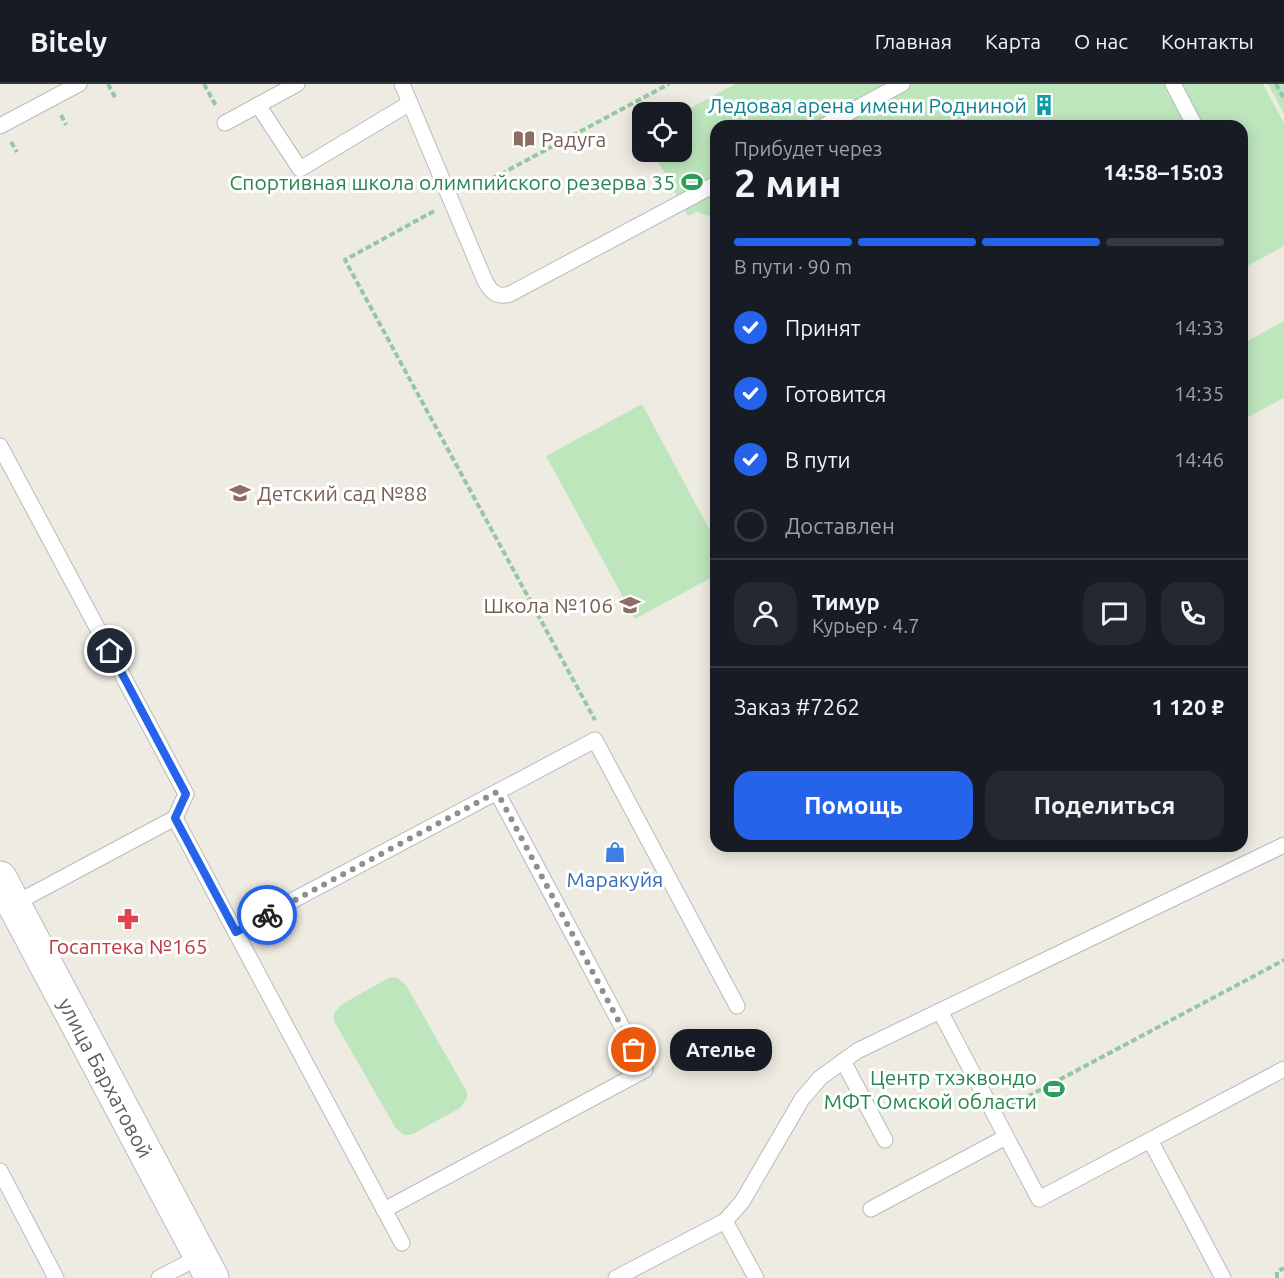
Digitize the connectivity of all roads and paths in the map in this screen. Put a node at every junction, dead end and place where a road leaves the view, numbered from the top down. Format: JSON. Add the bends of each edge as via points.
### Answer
{"nodes":[{"id":1,"x":79,"y":84,"type":"edge"},
{"id":2,"x":108,"y":84,"type":"edge"},
{"id":3,"x":297,"y":84,"type":"edge"},
{"id":4,"x":402,"y":84,"type":"edge"},
{"id":5,"x":669,"y":84,"type":"edge"},
{"id":6,"x":902,"y":84,"type":"edge"},
{"id":7,"x":1173,"y":84,"type":"edge"},
{"id":8,"x":1276,"y":84,"type":"edge"},
{"id":9,"x":116,"y":99,"type":"dead end"},
{"id":10,"x":1284,"y":99,"type":"edge"},
{"id":11,"x":410,"y":103,"type":"junction"},
{"id":12,"x":258,"y":105,"type":"junction"},
{"id":13,"x":835,"y":120,"type":"edge"},
{"id":14,"x":1192,"y":120,"type":"edge"},
{"id":15,"x":225,"y":123,"type":"dead end"},
{"id":16,"x":0,"y":126,"type":"edge"},
{"id":17,"x":710,"y":187,"type":"edge"},
{"id":18,"x":451,"y":201,"type":"junction"},
{"id":19,"x":0,"y":446,"type":"edge"},
{"id":20,"x":595,"y":740,"type":"junction"},
{"id":21,"x":497,"y":792,"type":"junction"},
{"id":22,"x":175,"y":818,"type":"junction"},
{"id":23,"x":1284,"y":845,"type":"edge"},
{"id":24,"x":7,"y":891,"type":"edge"},
{"id":25,"x":236,"y":932,"type":"junction"},
{"id":26,"x":1284,"y":960,"type":"edge"},
{"id":27,"x":737,"y":1006,"type":"dead end"},
{"id":28,"x":940,"y":1011,"type":"junction"},
{"id":29,"x":843,"y":1061,"type":"junction"},
{"id":30,"x":1284,"y":1069,"type":"edge"},
{"id":31,"x":994,"y":1114,"type":"junction"},
{"id":32,"x":1006,"y":1137,"type":"junction"},
{"id":33,"x":885,"y":1140,"type":"dead end"},
{"id":34,"x":1150,"y":1140,"type":"junction"},
{"id":35,"x":0,"y":1171,"type":"edge"},
{"id":36,"x":871,"y":1209,"type":"dead end"},
{"id":37,"x":384,"y":1210,"type":"junction"},
{"id":38,"x":725,"y":1221,"type":"junction"},
{"id":39,"x":402,"y":1243,"type":"dead end"},
{"id":40,"x":206,"y":1267,"type":"edge"},
{"id":41,"x":1284,"y":1268,"type":"edge"},
{"id":42,"x":56,"y":1278,"type":"edge"},
{"id":43,"x":159,"y":1278,"type":"edge"},
{"id":44,"x":615,"y":1278,"type":"edge"},
{"id":45,"x":756,"y":1278,"type":"edge"},
{"id":46,"x":1223,"y":1278,"type":"edge"},
{"id":47,"x":1277,"y":1278,"type":"edge"}],
"edges":[{"from":1,"to":16,"type":"lane"},
{"from":2,"to":9,"type":"path"},
{"from":3,"to":12,"type":"lane"},
{"from":4,"to":11,"type":"lane"},
{"from":5,"to":18,"type":"path"},
{"from":6,"to":13,"type":"lane"},
{"from":7,"to":14,"type":"lane"},
{"from":8,"to":10,"type":"path"},
{"from":11,"to":12,"type":"lane","via":[[300,169]]},
{"from":11,"to":18,"type":"lane"},
{"from":12,"to":15,"type":"lane"},
{"from":17,"to":18,"type":"lane","via":[[504,296],[488,288]]},
{"from":18,"to":20,"type":"path","via":[[345,260],[603,735]]},
{"from":19,"to":22,"type":"lane","via":[[186,794]]},
{"from":20,"to":21,"type":"lane"},
{"from":20,"to":27,"type":"lane"},
{"from":21,"to":25,"type":"lane"},
{"from":21,"to":37,"type":"lane","via":[[645,1070]]},
{"from":22,"to":24,"type":"lane"},
{"from":22,"to":25,"type":"lane"},
{"from":23,"to":28,"type":"lane"},
{"from":24,"to":40,"type":"street","name":"улица Бархатовой"},
{"from":25,"to":37,"type":"lane"},
{"from":26,"to":31,"type":"path"},
{"from":28,"to":29,"type":"lane"},
{"from":28,"to":31,"type":"lane"},
{"from":29,"to":33,"type":"lane"},
{"from":29,"to":38,"type":"lane","via":[[801,1099],[742,1202]]},
{"from":30,"to":34,"type":"lane"},
{"from":31,"to":32,"type":"lane"},
{"from":32,"to":34,"type":"lane","via":[[1039,1199]]},
{"from":32,"to":36,"type":"lane"},
{"from":34,"to":46,"type":"lane"},
{"from":35,"to":42,"type":"lane"},
{"from":37,"to":39,"type":"lane"},
{"from":38,"to":44,"type":"lane"},
{"from":38,"to":45,"type":"lane"},
{"from":40,"to":43,"type":"lane"},
{"from":41,"to":47,"type":"path","via":[[1276,1272]]}]}
